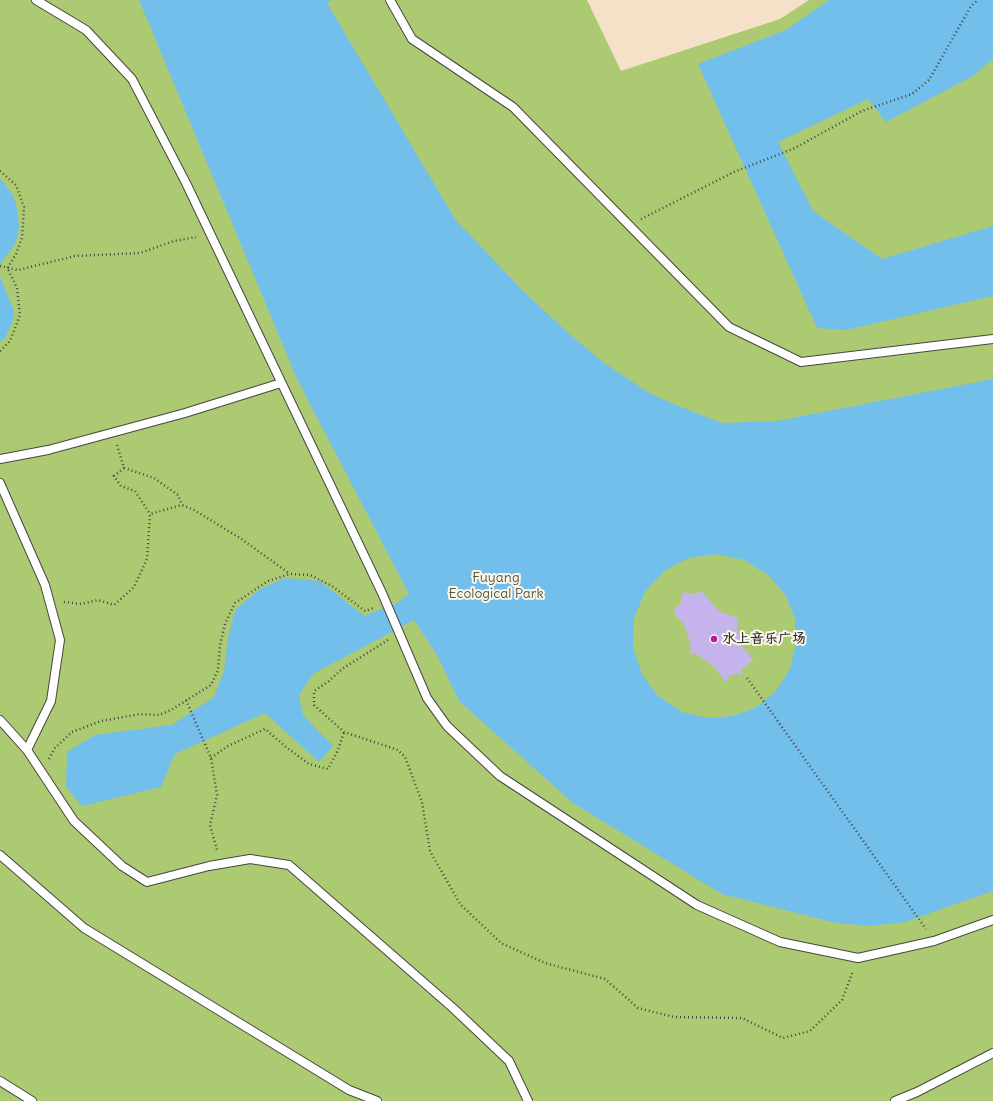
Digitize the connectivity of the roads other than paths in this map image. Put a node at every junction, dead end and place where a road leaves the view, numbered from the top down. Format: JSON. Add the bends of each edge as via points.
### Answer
{"nodes":[{"id":1,"x":36,"y":0,"type":"edge"},
{"id":2,"x":390,"y":0,"type":"edge"},
{"id":3,"x":993,"y":339,"type":"edge"},
{"id":4,"x":281,"y":383,"type":"junction"},
{"id":5,"x":0,"y":458,"type":"edge"},
{"id":6,"x":0,"y":483,"type":"edge"},
{"id":7,"x":0,"y":720,"type":"edge"},
{"id":8,"x":27,"y":750,"type":"junction"},
{"id":9,"x":0,"y":857,"type":"edge"},
{"id":10,"x":993,"y":920,"type":"edge"},
{"id":11,"x":993,"y":1053,"type":"edge"},
{"id":12,"x":0,"y":1081,"type":"edge"},
{"id":13,"x":32,"y":1101,"type":"edge"},
{"id":14,"x":377,"y":1101,"type":"edge"},
{"id":15,"x":528,"y":1101,"type":"edge"},
{"id":16,"x":895,"y":1101,"type":"edge"}],
"edges":[{"from":1,"to":4,"type":"lane","via":[[86,30],[132,79]]},
{"from":2,"to":3,"type":"lane","via":[[412,39],[513,107],[729,327],[801,362]]},
{"from":4,"to":5,"type":"lane","via":[[185,413],[48,450]]},
{"from":4,"to":10,"type":"lane","via":[[387,603],[427,698],[447,726],[500,776],[697,905],[780,942],[858,958],[934,941]]},
{"from":6,"to":8,"type":"lane","via":[[46,585],[60,640],[51,701]]},
{"from":7,"to":8,"type":"lane"},
{"from":8,"to":15,"type":"lane","via":[[74,821],[122,866],[147,882],[250,859],[289,865],[453,1008],[509,1061]]},
{"from":9,"to":14,"type":"lane","via":[[84,928],[350,1090]]},
{"from":11,"to":16,"type":"lane"},
{"from":12,"to":13,"type":"lane"}]}
